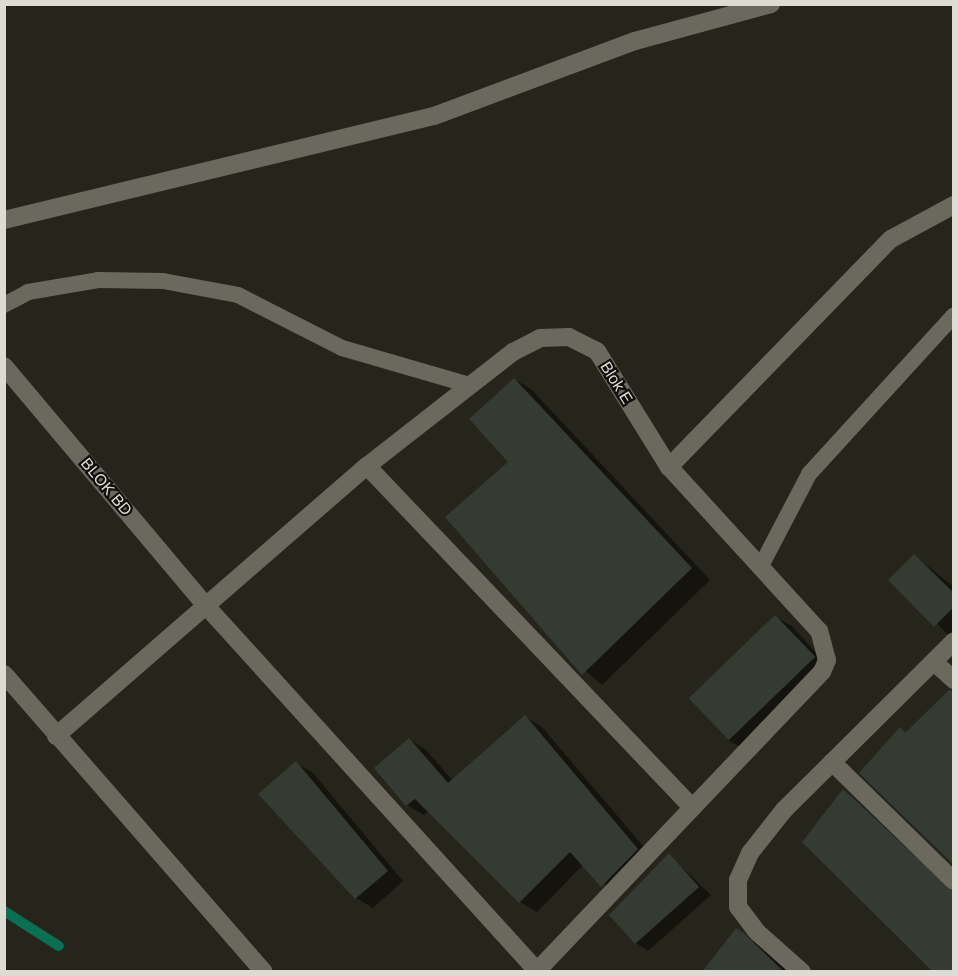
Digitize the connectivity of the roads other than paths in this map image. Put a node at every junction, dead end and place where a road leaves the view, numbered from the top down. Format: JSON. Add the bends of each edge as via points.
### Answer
{"nodes":[{"id":1,"x":771,"y":4,"type":"edge"},
{"id":2,"x":954,"y":205,"type":"edge"},
{"id":3,"x":4,"y":220,"type":"edge"},
{"id":4,"x":4,"y":305,"type":"edge"},
{"id":5,"x":954,"y":315,"type":"edge"},
{"id":6,"x":4,"y":366,"type":"edge"},
{"id":7,"x":466,"y":384,"type":"junction"},
{"id":8,"x":368,"y":466,"type":"junction"},
{"id":9,"x":669,"y":467,"type":"junction"},
{"id":10,"x":762,"y":564,"type":"junction"},
{"id":11,"x":208,"y":608,"type":"junction"},
{"id":12,"x":954,"y":641,"type":"edge"},
{"id":13,"x":934,"y":662,"type":"junction"},
{"id":14,"x":4,"y":674,"type":"edge"},
{"id":15,"x":954,"y":680,"type":"edge"},
{"id":16,"x":56,"y":736,"type":"junction"},
{"id":17,"x":832,"y":762,"type":"junction"},
{"id":18,"x":693,"y":808,"type":"junction"},
{"id":19,"x":954,"y":881,"type":"edge"},
{"id":20,"x":536,"y":971,"type":"edge"},
{"id":21,"x":264,"y":972,"type":"edge"},
{"id":22,"x":802,"y":972,"type":"edge"}],
"edges":[{"from":1,"to":3,"type":"street","via":[[635,41],[434,116]]},
{"from":2,"to":9,"type":"street","via":[[891,239]]},
{"from":4,"to":7,"type":"lane","via":[[28,292],[98,280],[163,281],[238,295],[342,348]]},
{"from":5,"to":10,"type":"lane","via":[[809,474]]},
{"from":6,"to":11,"type":"street","name":"BLOK BD"},
{"from":7,"to":8,"type":"street","name":"Blok E"},
{"from":7,"to":9,"type":"street","name":"Blok E","via":[[540,338],[569,337],[597,351]]},
{"from":8,"to":11,"type":"street","name":"Blok E"},
{"from":8,"to":18,"type":"street"},
{"from":9,"to":10,"type":"street","name":"Blok E"},
{"from":10,"to":18,"type":"street","name":"Blok E","via":[[819,631],[827,660],[822,672]]},
{"from":11,"to":16,"type":"street","name":"Blok E"},
{"from":11,"to":20,"type":"street","name":"BLOK BD"},
{"from":12,"to":13,"type":"street"},
{"from":13,"to":15,"type":"street"},
{"from":13,"to":17,"type":"street"},
{"from":14,"to":16,"type":"street"},
{"from":16,"to":21,"type":"street"},
{"from":17,"to":19,"type":"street"},
{"from":17,"to":22,"type":"street","via":[[784,810],[750,853],[738,880],[738,907],[757,932]]},
{"from":18,"to":20,"type":"street"}]}
